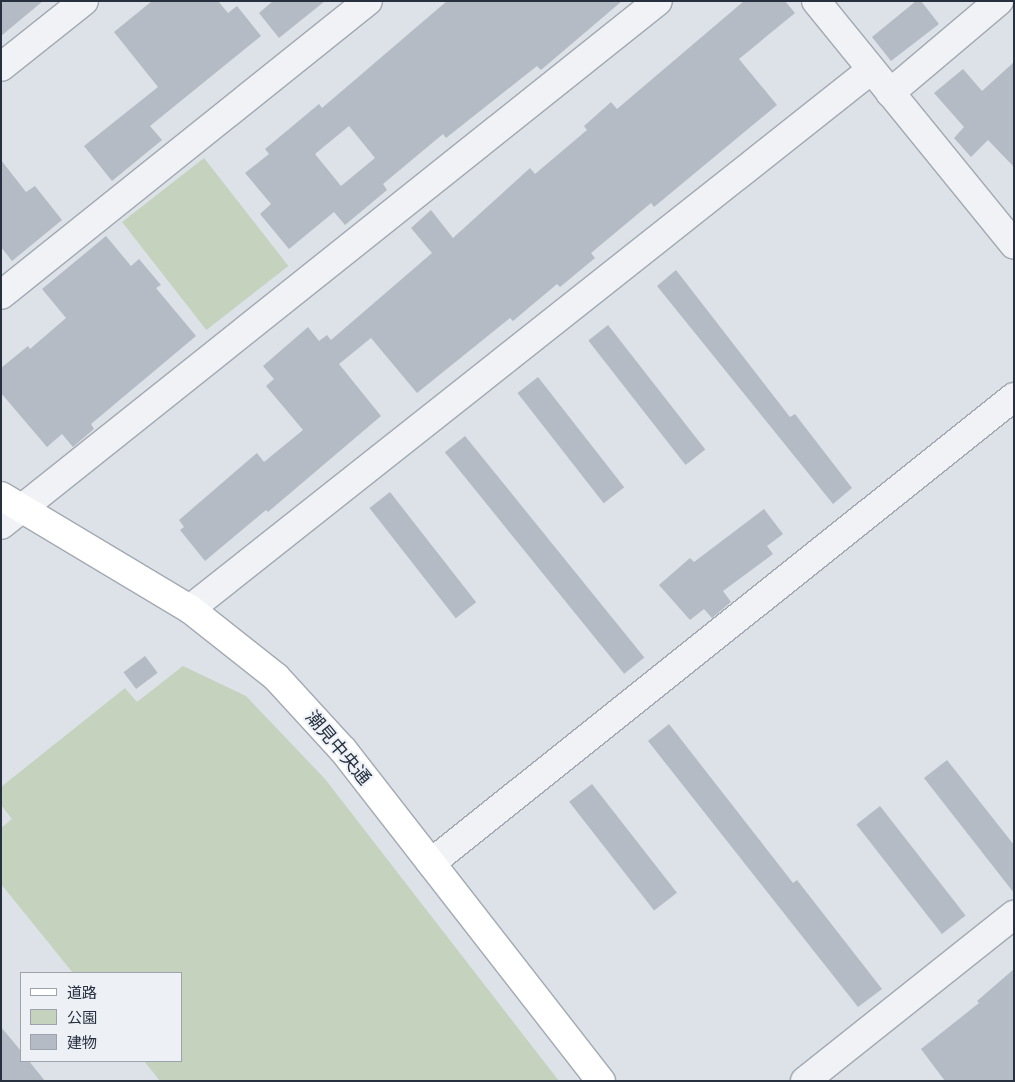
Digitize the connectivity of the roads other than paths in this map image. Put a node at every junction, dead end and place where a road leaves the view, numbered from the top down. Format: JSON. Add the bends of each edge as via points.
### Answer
{"nodes":[{"id":1,"x":84,"y":1,"type":"edge"},
{"id":2,"x":368,"y":1,"type":"edge"},
{"id":3,"x":658,"y":1,"type":"edge"},
{"id":4,"x":816,"y":1,"type":"edge"},
{"id":5,"x":999,"y":1,"type":"edge"},
{"id":6,"x":1,"y":67,"type":"edge"},
{"id":7,"x":871,"y":70,"type":"junction"},
{"id":8,"x":890,"y":93,"type":"junction"},
{"id":9,"x":1014,"y":245,"type":"edge"},
{"id":10,"x":1,"y":295,"type":"edge"},
{"id":11,"x":1014,"y":397,"type":"edge"},
{"id":12,"x":8,"y":510,"type":"edge"},
{"id":13,"x":190,"y":610,"type":"junction"},
{"id":14,"x":431,"y":863,"type":"junction"},
{"id":15,"x":1014,"y":915,"type":"edge"},
{"id":16,"x":601,"y":1081,"type":"edge"},
{"id":17,"x":805,"y":1081,"type":"edge"}],
"edges":[{"from":1,"to":6,"type":"street"},
{"from":2,"to":10,"type":"street"},
{"from":3,"to":12,"type":"street"},
{"from":4,"to":7,"type":"street"},
{"from":5,"to":8,"type":"street"},
{"from":7,"to":8,"type":"street"},
{"from":7,"to":13,"type":"street"},
{"from":8,"to":9,"type":"street"},
{"from":11,"to":14,"type":"street"},
{"from":12,"to":13,"type":"street","name":"潮見中央通"},
{"from":13,"to":14,"type":"street","name":"潮見中央通","via":[[276,677],[343,750]]},
{"from":14,"to":16,"type":"street","name":"潮見中央通"},
{"from":15,"to":17,"type":"street"}]}
